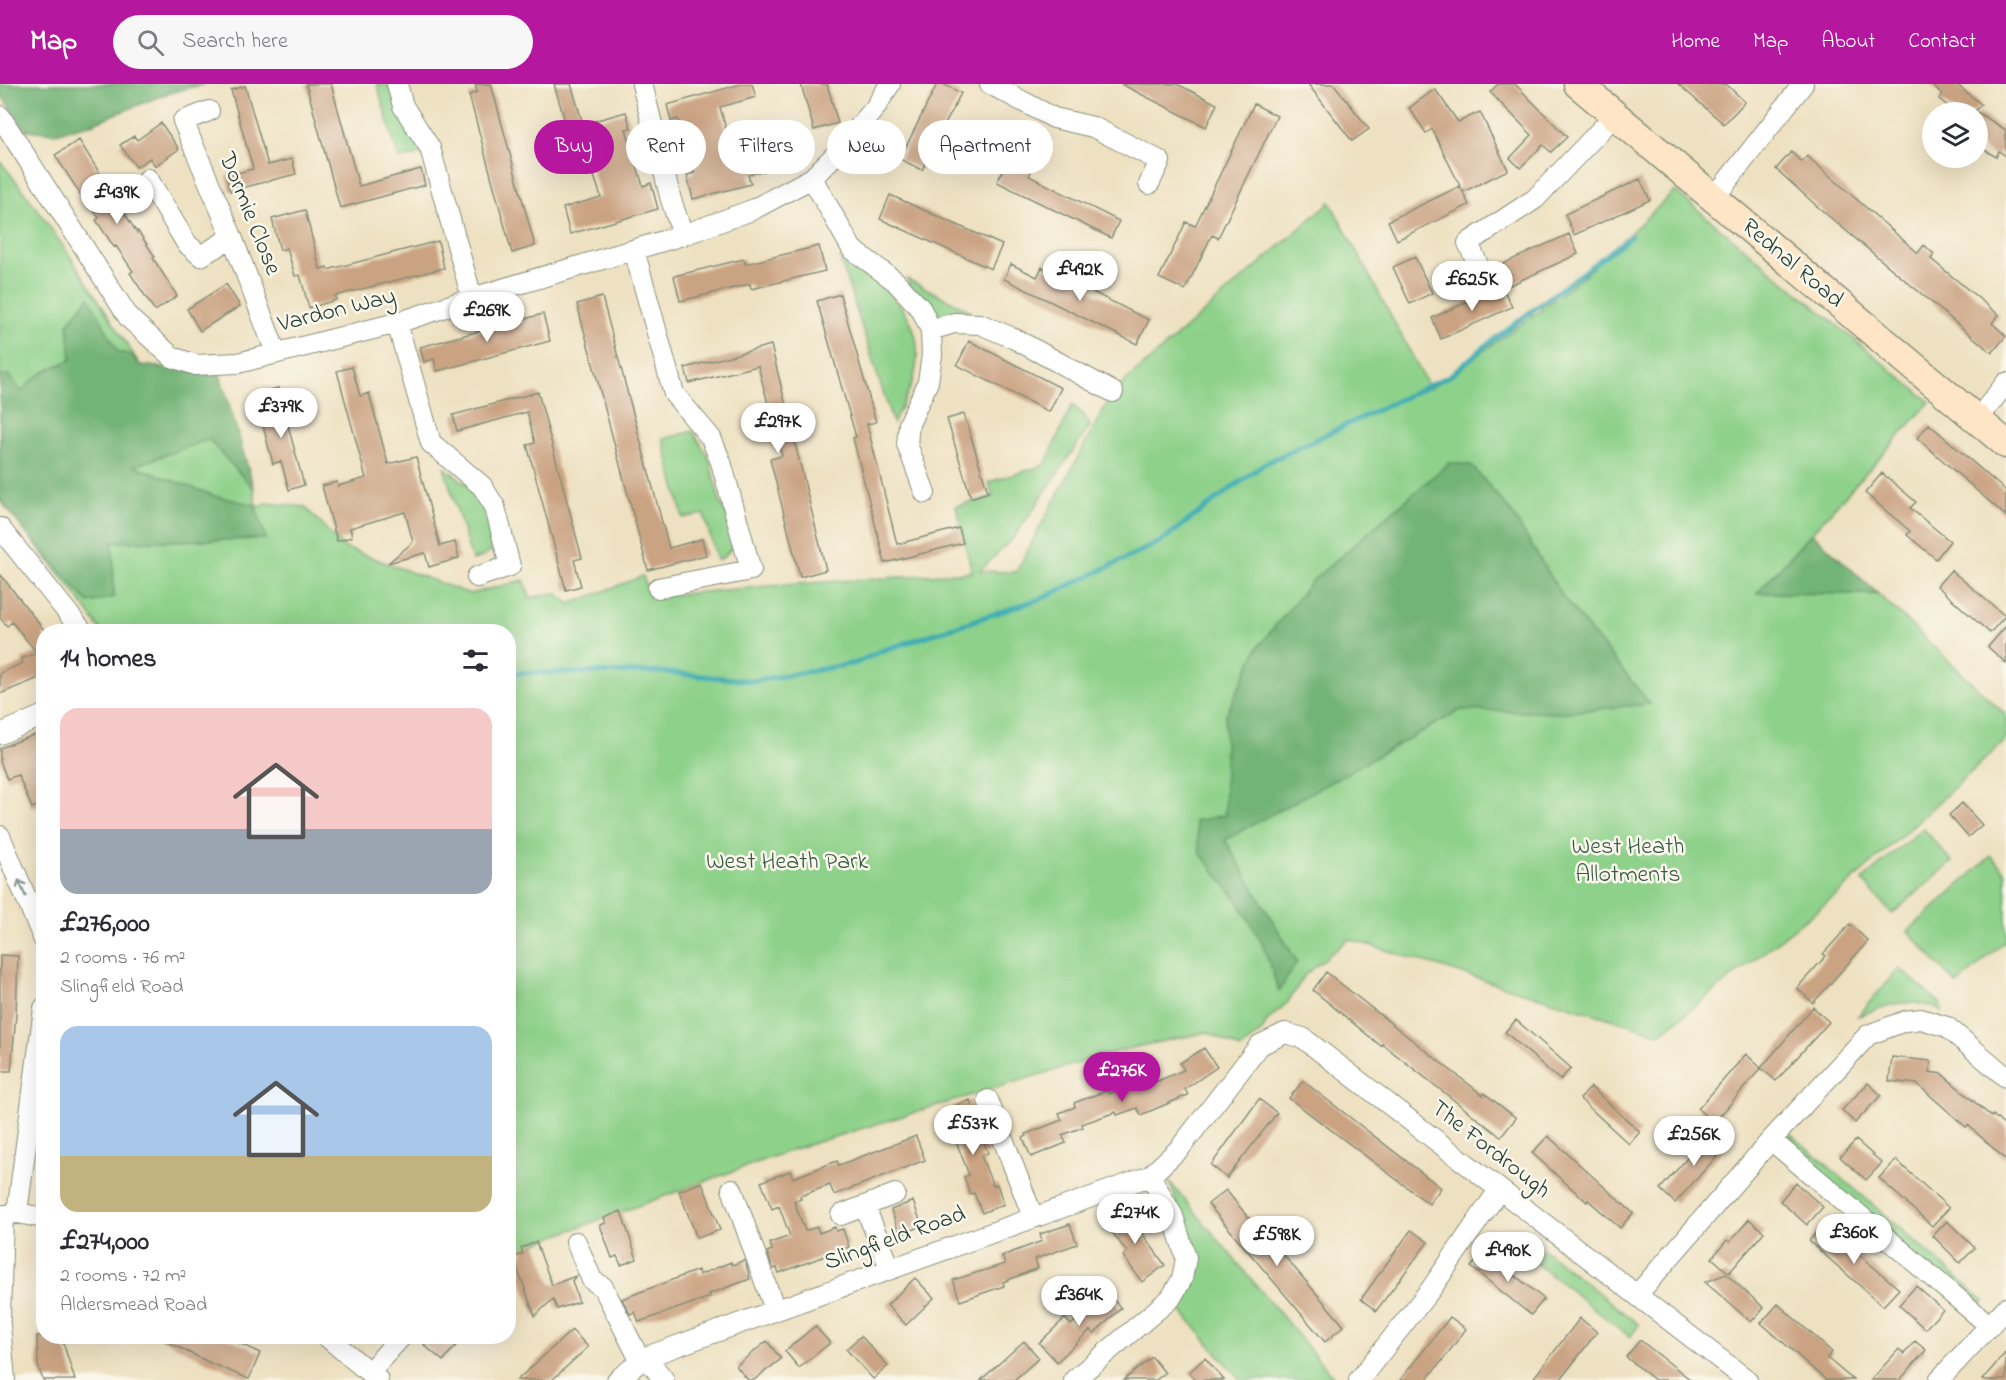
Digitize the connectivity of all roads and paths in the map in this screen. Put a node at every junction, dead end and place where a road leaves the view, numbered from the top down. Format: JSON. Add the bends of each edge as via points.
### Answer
{"nodes":[{"id":1,"x":397,"y":84,"type":"edge"},
{"id":2,"x":642,"y":84,"type":"edge"},
{"id":3,"x":890,"y":84,"type":"edge"},
{"id":4,"x":990,"y":84,"type":"edge"},
{"id":5,"x":1578,"y":84,"type":"edge"},
{"id":6,"x":1803,"y":84,"type":"edge"},
{"id":7,"x":210,"y":111,"type":"dead end"},
{"id":8,"x":1615,"y":115,"type":"junction"},
{"id":9,"x":1,"y":121,"type":"edge"},
{"id":10,"x":812,"y":178,"type":"junction"},
{"id":11,"x":148,"y":179,"type":"dead end"},
{"id":12,"x":1149,"y":184,"type":"dead end"},
{"id":13,"x":1713,"y":198,"type":"junction"},
{"id":14,"x":683,"y":235,"type":"junction"},
{"id":15,"x":232,"y":237,"type":"junction"},
{"id":16,"x":634,"y":250,"type":"junction"},
{"id":17,"x":1480,"y":269,"type":"dead end"},
{"id":18,"x":472,"y":298,"type":"junction"},
{"id":19,"x":397,"y":323,"type":"junction"},
{"id":20,"x":931,"y":330,"type":"junction"},
{"id":21,"x":276,"y":353,"type":"junction"},
{"id":22,"x":2006,"y":383,"type":"edge"},
{"id":23,"x":1113,"y":392,"type":"dead end"},
{"id":24,"x":1978,"y":419,"type":"junction"},
{"id":25,"x":2006,"y":444,"type":"edge"},
{"id":26,"x":925,"y":493,"type":"dead end"},
{"id":27,"x":0,"y":528,"type":"edge"},
{"id":28,"x":477,"y":577,"type":"dead end"},
{"id":29,"x":658,"y":588,"type":"dead end"},
{"id":30,"x":77,"y":624,"type":"edge"},
{"id":31,"x":36,"y":718,"type":"edge"},
{"id":32,"x":0,"y":734,"type":"edge"},
{"id":33,"x":0,"y":836,"type":"edge"},
{"id":34,"x":36,"y":921,"type":"edge"},
{"id":35,"x":1285,"y":1033,"type":"joint"},
{"id":36,"x":36,"y":1052,"type":"edge"},
{"id":37,"x":2006,"y":1077,"type":"edge"},
{"id":38,"x":988,"y":1100,"type":"dead end"},
{"id":39,"x":1771,"y":1140,"type":"junction"},
{"id":40,"x":1150,"y":1176,"type":"junction"},
{"id":41,"x":732,"y":1189,"type":"dead end"},
{"id":42,"x":1499,"y":1190,"type":"junction"},
{"id":43,"x":895,"y":1194,"type":"dead end"},
{"id":44,"x":865,"y":1207,"type":"junction"},
{"id":45,"x":6,"y":1215,"type":"edge"},
{"id":46,"x":841,"y":1215,"type":"dead end"},
{"id":47,"x":36,"y":1217,"type":"edge"},
{"id":48,"x":1033,"y":1217,"type":"junction"},
{"id":49,"x":576,"y":1242,"type":"dead end"},
{"id":50,"x":890,"y":1268,"type":"junction"},
{"id":51,"x":1637,"y":1295,"type":"junction"},
{"id":52,"x":2006,"y":1308,"type":"edge"},
{"id":53,"x":775,"y":1310,"type":"junction"},
{"id":54,"x":0,"y":1320,"type":"edge"},
{"id":55,"x":0,"y":1325,"type":"edge"},
{"id":56,"x":1989,"y":1326,"type":"junction"},
{"id":57,"x":336,"y":1344,"type":"edge"},
{"id":58,"x":396,"y":1344,"type":"edge"},
{"id":59,"x":643,"y":1359,"type":"junction"},
{"id":60,"x":374,"y":1376,"type":"edge"},
{"id":61,"x":5,"y":1380,"type":"edge"},
{"id":62,"x":617,"y":1380,"type":"edge"},
{"id":63,"x":664,"y":1380,"type":"edge"},
{"id":64,"x":1074,"y":1380,"type":"edge"},
{"id":65,"x":1359,"y":1380,"type":"edge"},
{"id":66,"x":1747,"y":1380,"type":"edge"},
{"id":67,"x":1939,"y":1380,"type":"edge"}],
"edges":[{"from":1,"to":18,"type":"street","via":[[403,106],[430,148]]},
{"from":2,"to":14,"type":"street"},
{"from":3,"to":10,"type":"street","name":"Vardon Way","via":[[875,108]]},
{"from":4,"to":12,"type":"street","via":[[1054,118],[1094,127],[1160,161]]},
{"from":5,"to":8,"type":"street","name":"Rednal Road"},
{"from":6,"to":13,"type":"street"},
{"from":7,"to":15,"type":"street","name":"Dormie Close","via":[[183,121]]},
{"from":8,"to":13,"type":"street","name":"Rednal Road"},
{"from":8,"to":17,"type":"street","via":[[1535,199],[1468,243]]},
{"from":9,"to":21,"type":"street","name":"Vardon Way","via":[[129,318],[172,357],[196,365],[238,363]]},
{"from":10,"to":14,"type":"street","name":"Vardon Way","via":[[753,210]]},
{"from":10,"to":20,"type":"street","via":[[852,249],[895,281],[921,309]]},
{"from":11,"to":15,"type":"street","via":[[187,244],[201,256]]},
{"from":13,"to":24,"type":"street","name":"Rednal Road"},
{"from":14,"to":16,"type":"street","name":"Vardon Way"},
{"from":15,"to":21,"type":"street","name":"Dormie Close"},
{"from":16,"to":18,"type":"street","name":"Vardon Way"},
{"from":16,"to":29,"type":"street","via":[[674,394],[711,438],[751,570]]},
{"from":18,"to":19,"type":"street","name":"Vardon Way"},
{"from":19,"to":21,"type":"street","name":"Vardon Way"},
{"from":19,"to":28,"type":"street","via":[[431,443],[482,486],[495,507],[510,566]]},
{"from":20,"to":23,"type":"street","via":[[954,323],[980,324]]},
{"from":20,"to":26,"type":"street","via":[[928,382],[909,424],[907,444]]},
{"from":22,"to":24,"type":"street"},
{"from":24,"to":25,"type":"street","name":"Rednal Road"},
{"from":27,"to":30,"type":"street"},
{"from":31,"to":32,"type":"street"},
{"from":34,"to":33,"type":"street","one_way":true},
{"from":35,"to":40,"type":"street","name":"Slingfield Road","via":[[1260,1045],[1180,1148]]},
{"from":35,"to":42,"type":"street","name":"The Fordrough","via":[[1304,1038]]},
{"from":36,"to":45,"type":"street"},
{"from":37,"to":39,"type":"street","via":[[1947,1027],[1921,1019],[1905,1021],[1868,1035]]},
{"from":38,"to":48,"type":"street"},
{"from":39,"to":51,"type":"street"},
{"from":39,"to":56,"type":"street"},
{"from":40,"to":48,"type":"street","name":"Slingfield Road"},
{"from":40,"to":64,"type":"street","via":[[1173,1216],[1186,1258],[1182,1279],[1170,1298]]},
{"from":41,"to":53,"type":"street"},
{"from":42,"to":51,"type":"street","name":"The Fordrough"},
{"from":42,"to":65,"type":"street","via":[[1431,1289]]},
{"from":43,"to":44,"type":"street"},
{"from":44,"to":46,"type":"street"},
{"from":44,"to":50,"type":"street"},
{"from":45,"to":47,"type":"street"},
{"from":45,"to":54,"type":"street"},
{"from":48,"to":50,"type":"street","name":"Slingfield Road"},
{"from":49,"to":59,"type":"street","via":[[592,1280],[603,1287]]},
{"from":50,"to":53,"type":"street","name":"Slingfield Road"},
{"from":51,"to":66,"type":"street","name":"The Fordrough"},
{"from":52,"to":56,"type":"street"},
{"from":53,"to":59,"type":"street","name":"Slingfield Road"},
{"from":55,"to":61,"type":"street"},
{"from":56,"to":67,"type":"street"},
{"from":57,"to":60,"type":"street"},
{"from":58,"to":60,"type":"street"},
{"from":59,"to":62,"type":"street","name":"Slingfield Road"},
{"from":59,"to":63,"type":"street"}]}
